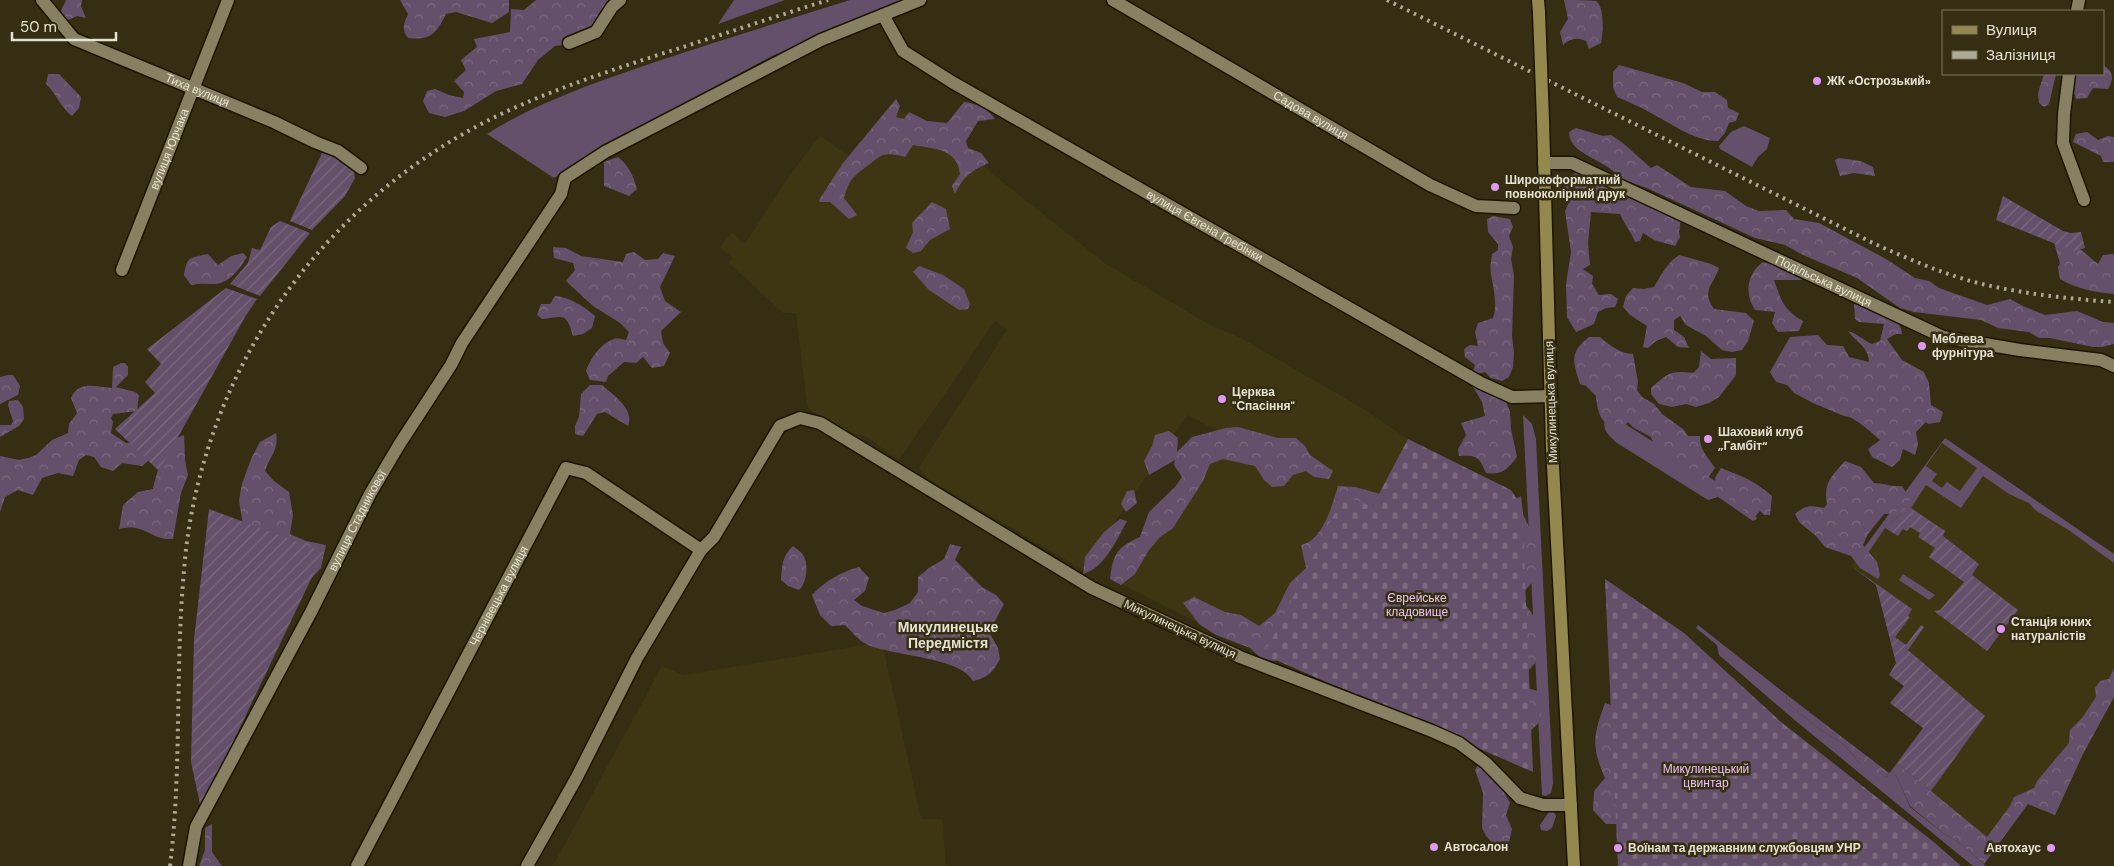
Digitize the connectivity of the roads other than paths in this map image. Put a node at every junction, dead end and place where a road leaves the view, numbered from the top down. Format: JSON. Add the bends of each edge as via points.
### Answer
{"nodes":[{"id":1,"x":42,"y":0,"type":"edge"},
{"id":2,"x":228,"y":0,"type":"edge"},
{"id":3,"x":620,"y":0,"type":"edge"},
{"id":4,"x":920,"y":0,"type":"edge"},
{"id":5,"x":1113,"y":0,"type":"edge"},
{"id":6,"x":1538,"y":6,"type":"edge"},
{"id":7,"x":883,"y":15,"type":"junction"},
{"id":8,"x":569,"y":43,"type":"dead end"},
{"id":9,"x":2069,"y":75,"type":"edge"},
{"id":10,"x":194,"y":89,"type":"junction"},
{"id":11,"x":1544,"y":163,"type":"junction"},
{"id":12,"x":361,"y":168,"type":"dead end"},
{"id":13,"x":2084,"y":200,"type":"dead end"},
{"id":14,"x":1514,"y":208,"type":"dead end"},
{"id":15,"x":122,"y":270,"type":"dead end"},
{"id":16,"x":2114,"y":366,"type":"edge"},
{"id":17,"x":1550,"y":396,"type":"junction"},
{"id":18,"x":701,"y":550,"type":"junction"},
{"id":19,"x":1572,"y":805,"type":"junction"},
{"id":20,"x":189,"y":866,"type":"edge"},
{"id":21,"x":357,"y":866,"type":"edge"},
{"id":22,"x":527,"y":866,"type":"edge"},
{"id":23,"x":1574,"y":866,"type":"edge"}],
"edges":[{"from":1,"to":10,"type":"street","name":"Тиха вулиця","via":[[74,39]]},
{"from":2,"to":10,"type":"street","name":"вулиця Юрчака"},
{"from":3,"to":8,"type":"street","via":[[596,32]]},
{"from":4,"to":7,"type":"street"},
{"from":5,"to":14,"type":"street","name":"Садова вулиця","via":[[1430,185],[1476,206]]},
{"from":6,"to":11,"type":"main road","name":"Микулинецька вулиця","bridge":true},
{"from":7,"to":17,"type":"street","name":"вулиця Євгена Гребінки","via":[[903,51],[960,87],[1481,383],[1512,397]]},
{"from":7,"to":20,"type":"street","name":"вулиця Стадникової","via":[[822,40],[605,152],[564,178],[561,194],[462,343],[370,494],[196,827]]},
{"from":9,"to":13,"type":"street","via":[[2063,143]]},
{"from":10,"to":12,"type":"street","name":"Тиха вулиця","via":[[338,150]]},
{"from":10,"to":15,"type":"street","name":"вулиця Юрчака"},
{"from":11,"to":16,"type":"street","name":"Подільська вулиця","via":[[1572,163],[1943,337],[2101,360]]},
{"from":11,"to":17,"type":"main road","name":"Микулинецька вулиця"},
{"from":17,"to":19,"type":"main road","name":"Микулинецька вулиця"},
{"from":18,"to":19,"type":"street","name":"Микулинецька вулиця","via":[[714,537],[780,426],[800,418],[820,422],[1092,588],[1240,658],[1459,743],[1499,775],[1520,798],[1543,805]]},
{"from":18,"to":21,"type":"street","name":"Чернівецька вулиця","via":[[586,473],[566,468]]},
{"from":18,"to":22,"type":"street","via":[[637,658],[577,777]]},
{"from":19,"to":23,"type":"main road","name":"Микулинецька вулиця"}]}
